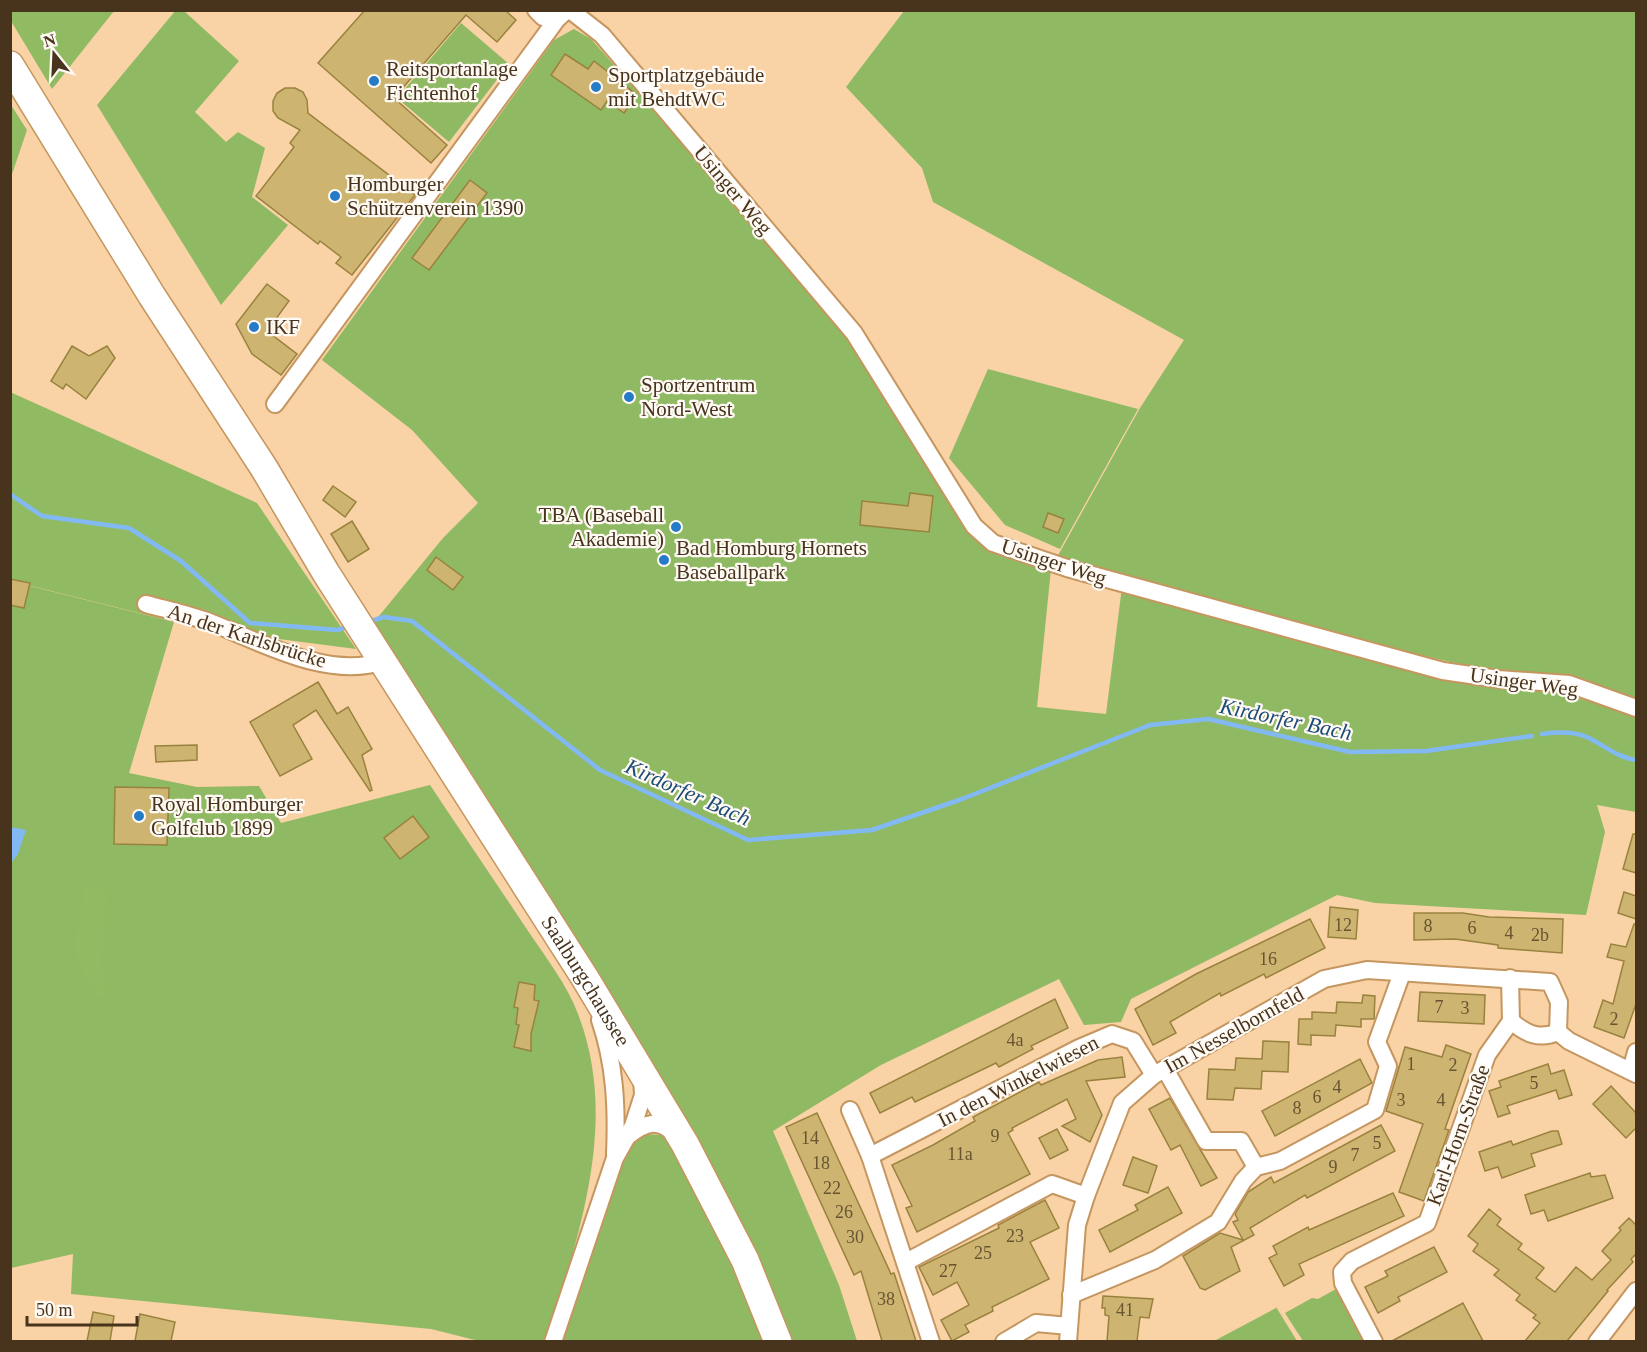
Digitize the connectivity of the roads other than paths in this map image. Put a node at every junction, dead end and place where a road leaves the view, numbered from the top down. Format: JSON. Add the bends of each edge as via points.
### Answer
{"nodes":[{"id":1,"x":536,"y":10,"type":"edge"},
{"id":2,"x":565,"y":13,"type":"edge"},
{"id":3,"x":10,"y":65,"type":"edge"},
{"id":4,"x":275,"y":404,"type":"dead end"},
{"id":5,"x":146,"y":603,"type":"dead end"},
{"id":6,"x":384,"y":662,"type":"junction"},
{"id":7,"x":1636,"y":708,"type":"edge"},
{"id":8,"x":1402,"y":973,"type":"junction"},
{"id":9,"x":585,"y":978,"type":"junction"},
{"id":10,"x":1510,"y":978,"type":"junction"},
{"id":11,"x":1511,"y":1021,"type":"junction"},
{"id":12,"x":1558,"y":1032,"type":"junction"},
{"id":13,"x":1636,"y":1052,"type":"edge"},
{"id":14,"x":638,"y":1066,"type":"junction"},
{"id":15,"x":1159,"y":1072,"type":"junction"},
{"id":16,"x":1634,"y":1073,"type":"edge"},
{"id":17,"x":850,"y":1110,"type":"dead end"},
{"id":18,"x":628,"y":1136,"type":"junction"},
{"id":19,"x":685,"y":1144,"type":"junction"},
{"id":20,"x":870,"y":1156,"type":"junction"},
{"id":21,"x":615,"y":1158,"type":"junction"},
{"id":22,"x":1257,"y":1167,"type":"junction"},
{"id":23,"x":1086,"y":1196,"type":"junction"},
{"id":24,"x":906,"y":1262,"type":"junction"},
{"id":25,"x":1636,"y":1291,"type":"edge"},
{"id":26,"x":1071,"y":1295,"type":"junction"},
{"id":27,"x":1068,"y":1334,"type":"edge"},
{"id":28,"x":553,"y":1341,"type":"edge"},
{"id":29,"x":778,"y":1341,"type":"edge"},
{"id":30,"x":931,"y":1341,"type":"edge"},
{"id":31,"x":1004,"y":1341,"type":"edge"},
{"id":32,"x":1374,"y":1341,"type":"edge"},
{"id":33,"x":1597,"y":1341,"type":"edge"}],
"edges":[{"from":1,"to":2,"type":"street","name":"Usinger Weg","via":[[543,17]]},
{"from":2,"to":4,"type":"street"},
{"from":2,"to":7,"type":"street","name":"Usinger Weg","via":[[602,35],[854,333],[974,526],[993,543],[1075,570],[1443,671],[1569,684]]},
{"from":3,"to":6,"type":"main road","name":"Saalburgchaussee"},
{"from":5,"to":6,"type":"street","name":"An der Karlsbrücke","via":[[309,660],[351,667]]},
{"from":6,"to":9,"type":"main road","name":"Saalburgchaussee"},
{"from":8,"to":10,"type":"street","name":"Im Nesselbornfeld"},
{"from":8,"to":15,"type":"street","name":"Im Nesselbornfeld","via":[[1367,970],[1324,979]]},
{"from":8,"to":22,"type":"street","via":[[1377,1042],[1388,1066],[1375,1110],[1280,1161]]},
{"from":9,"to":14,"type":"main road","name":"Saalburgchaussee"},
{"from":9,"to":21,"type":"street","via":[[610,1056],[617,1096]]},
{"from":10,"to":11,"type":"street"},
{"from":10,"to":12,"type":"street","name":"Im Nesselbornfeld","via":[[1550,982],[1559,1002]]},
{"from":11,"to":12,"type":"street","via":[[1525,1033],[1546,1037]]},
{"from":11,"to":32,"type":"street","name":"Karl-Horn-Straße","via":[[1487,1055],[1427,1222],[1352,1261],[1342,1272],[1343,1283]]},
{"from":12,"to":16,"type":"street"},
{"from":13,"to":16,"type":"street"},
{"from":14,"to":18,"type":"street","via":[[643,1095]]},
{"from":14,"to":19,"type":"main road","name":"Saalburgchaussee"},
{"from":15,"to":20,"type":"street","name":"In den Winkelwiesen","via":[[1133,1041],[1113,1034]]},
{"from":15,"to":22,"type":"street","name":"In den Winkelwiesen","via":[[1206,1141],[1241,1141]]},
{"from":15,"to":23,"type":"street","name":"Im Nesselbornfeld","via":[[1122,1103]]},
{"from":17,"to":20,"type":"street"},
{"from":18,"to":19,"type":"street","via":[[641,1126],[666,1125]]},
{"from":18,"to":21,"type":"street"},
{"from":19,"to":29,"type":"main road","name":"Saalburgchaussee","via":[[745,1260]]},
{"from":20,"to":24,"type":"street"},
{"from":21,"to":28,"type":"street"},
{"from":22,"to":26,"type":"street","via":[[1243,1181],[1218,1222],[1155,1260]]},
{"from":23,"to":24,"type":"street","via":[[1052,1184]]},
{"from":23,"to":26,"type":"street","name":"Im Nesselbornfeld","via":[[1077,1225]]},
{"from":24,"to":30,"type":"street"},
{"from":25,"to":33,"type":"street"},
{"from":26,"to":27,"type":"street","name":"Im Nesselbornfeld"},
{"from":27,"to":31,"type":"street","via":[[1036,1323]]}]}
